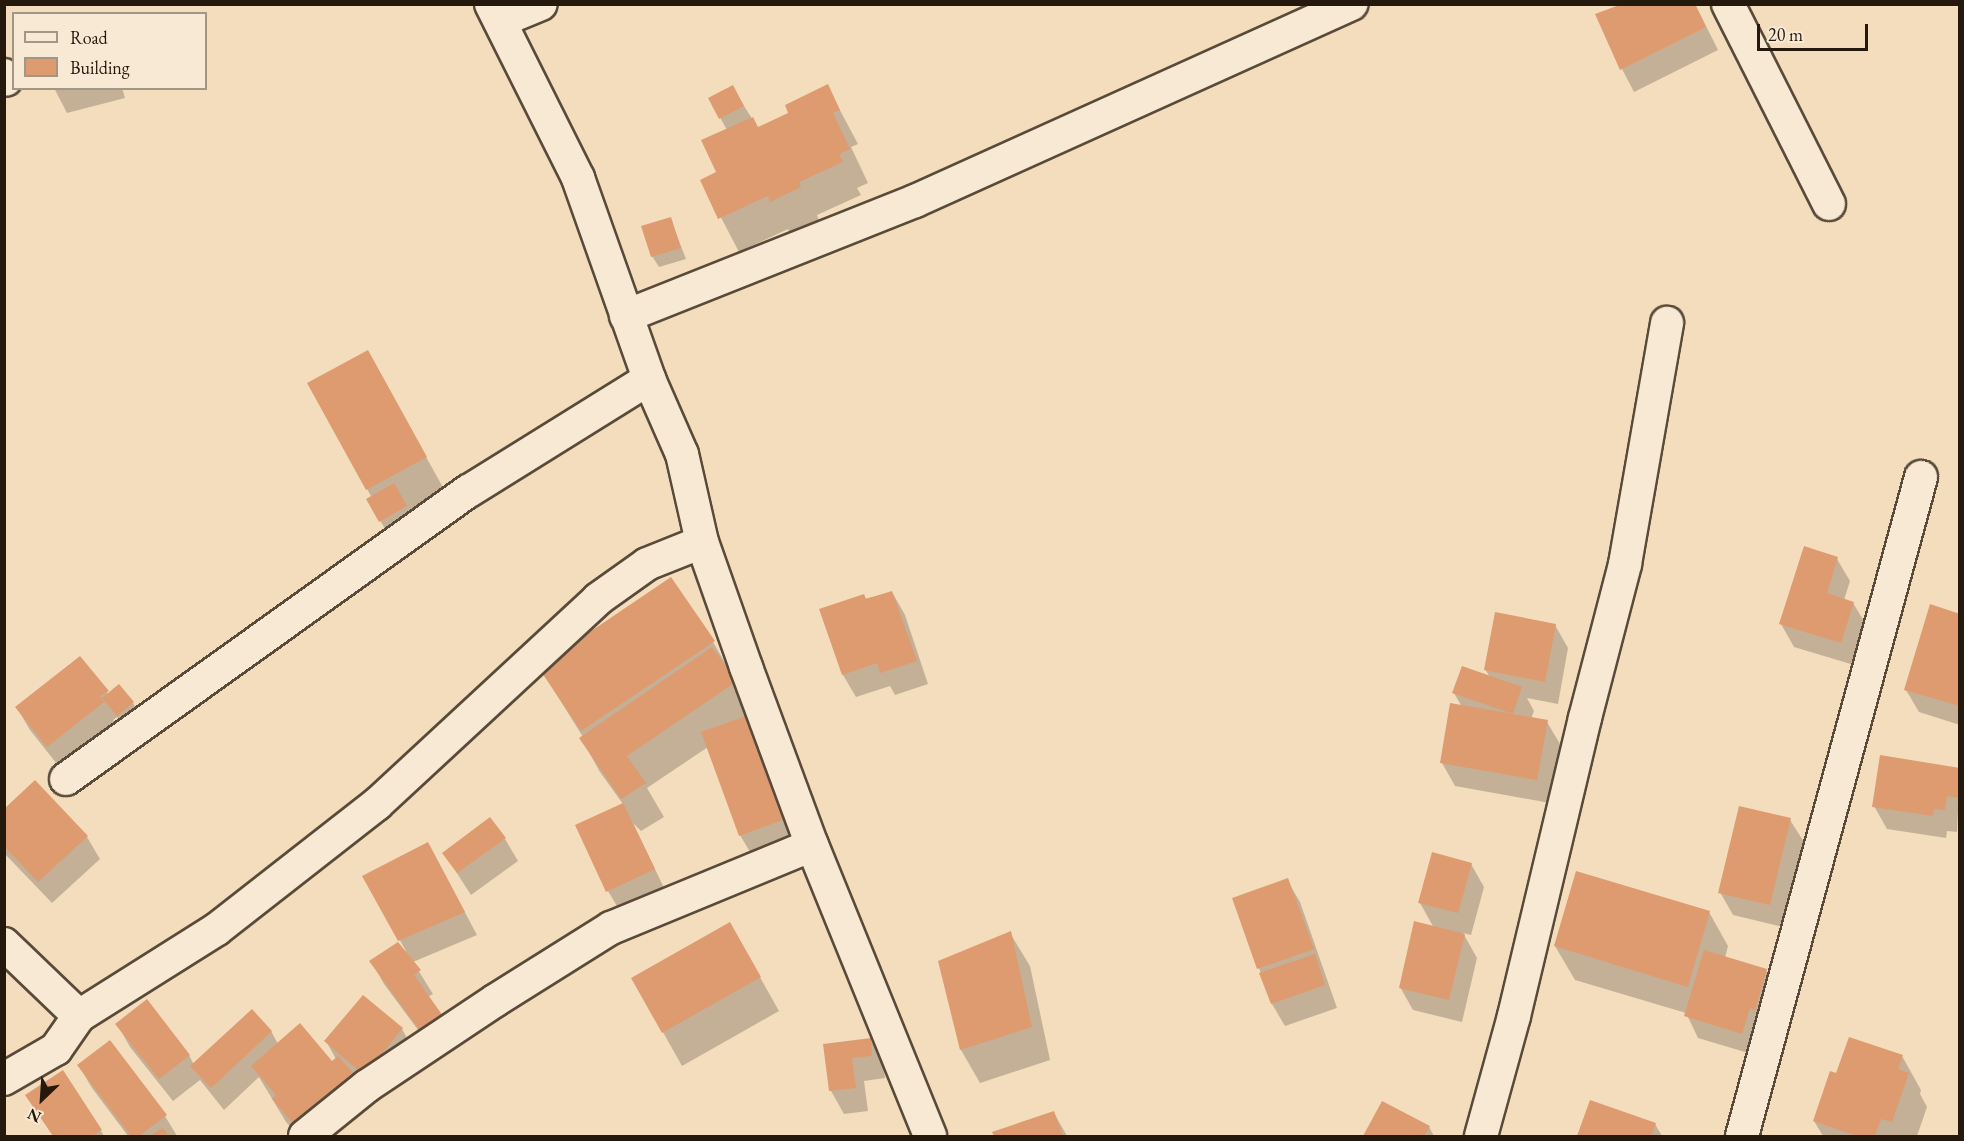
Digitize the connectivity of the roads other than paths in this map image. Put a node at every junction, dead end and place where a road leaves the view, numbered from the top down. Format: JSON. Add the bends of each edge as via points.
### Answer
{"nodes":[{"id":1,"x":541,"y":4,"type":"edge"},
{"id":2,"x":1352,"y":4,"type":"edge"},
{"id":3,"x":1728,"y":4,"type":"edge"},
{"id":4,"x":496,"y":13,"type":"edge"},
{"id":5,"x":1829,"y":204,"type":"dead end"},
{"id":6,"x":626,"y":316,"type":"junction"},
{"id":7,"x":1667,"y":324,"type":"dead end"},
{"id":8,"x":649,"y":379,"type":"junction"},
{"id":9,"x":1921,"y":477,"type":"dead end"},
{"id":10,"x":702,"y":543,"type":"junction"},
{"id":11,"x":66,"y":779,"type":"dead end"},
{"id":12,"x":812,"y":845,"type":"junction"},
{"id":13,"x":4,"y":945,"type":"edge"},
{"id":14,"x":79,"y":1016,"type":"junction"},
{"id":15,"x":4,"y":1079,"type":"edge"},
{"id":16,"x":305,"y":1137,"type":"edge"},
{"id":17,"x":930,"y":1137,"type":"edge"},
{"id":18,"x":1481,"y":1137,"type":"edge"},
{"id":19,"x":1742,"y":1137,"type":"edge"}],
"edges":[{"from":1,"to":4,"type":"street"},
{"from":2,"to":6,"type":"street","via":[[915,201]]},
{"from":3,"to":5,"type":"street"},
{"from":4,"to":6,"type":"street","via":[[578,178]]},
{"from":6,"to":8,"type":"street"},
{"from":7,"to":18,"type":"street","via":[[1625,564]]},
{"from":8,"to":10,"type":"street","via":[[682,453]]},
{"from":8,"to":11,"type":"street","via":[[469,490]]},
{"from":9,"to":19,"type":"street"},
{"from":10,"to":12,"type":"street"},
{"from":10,"to":14,"type":"street","via":[[647,564],[598,600],[377,804],[217,929]]},
{"from":12,"to":16,"type":"street","via":[[611,928],[367,1086]]},
{"from":12,"to":17,"type":"street"},
{"from":13,"to":14,"type":"street"},
{"from":14,"to":15,"type":"street","via":[[56,1049]]}]}
